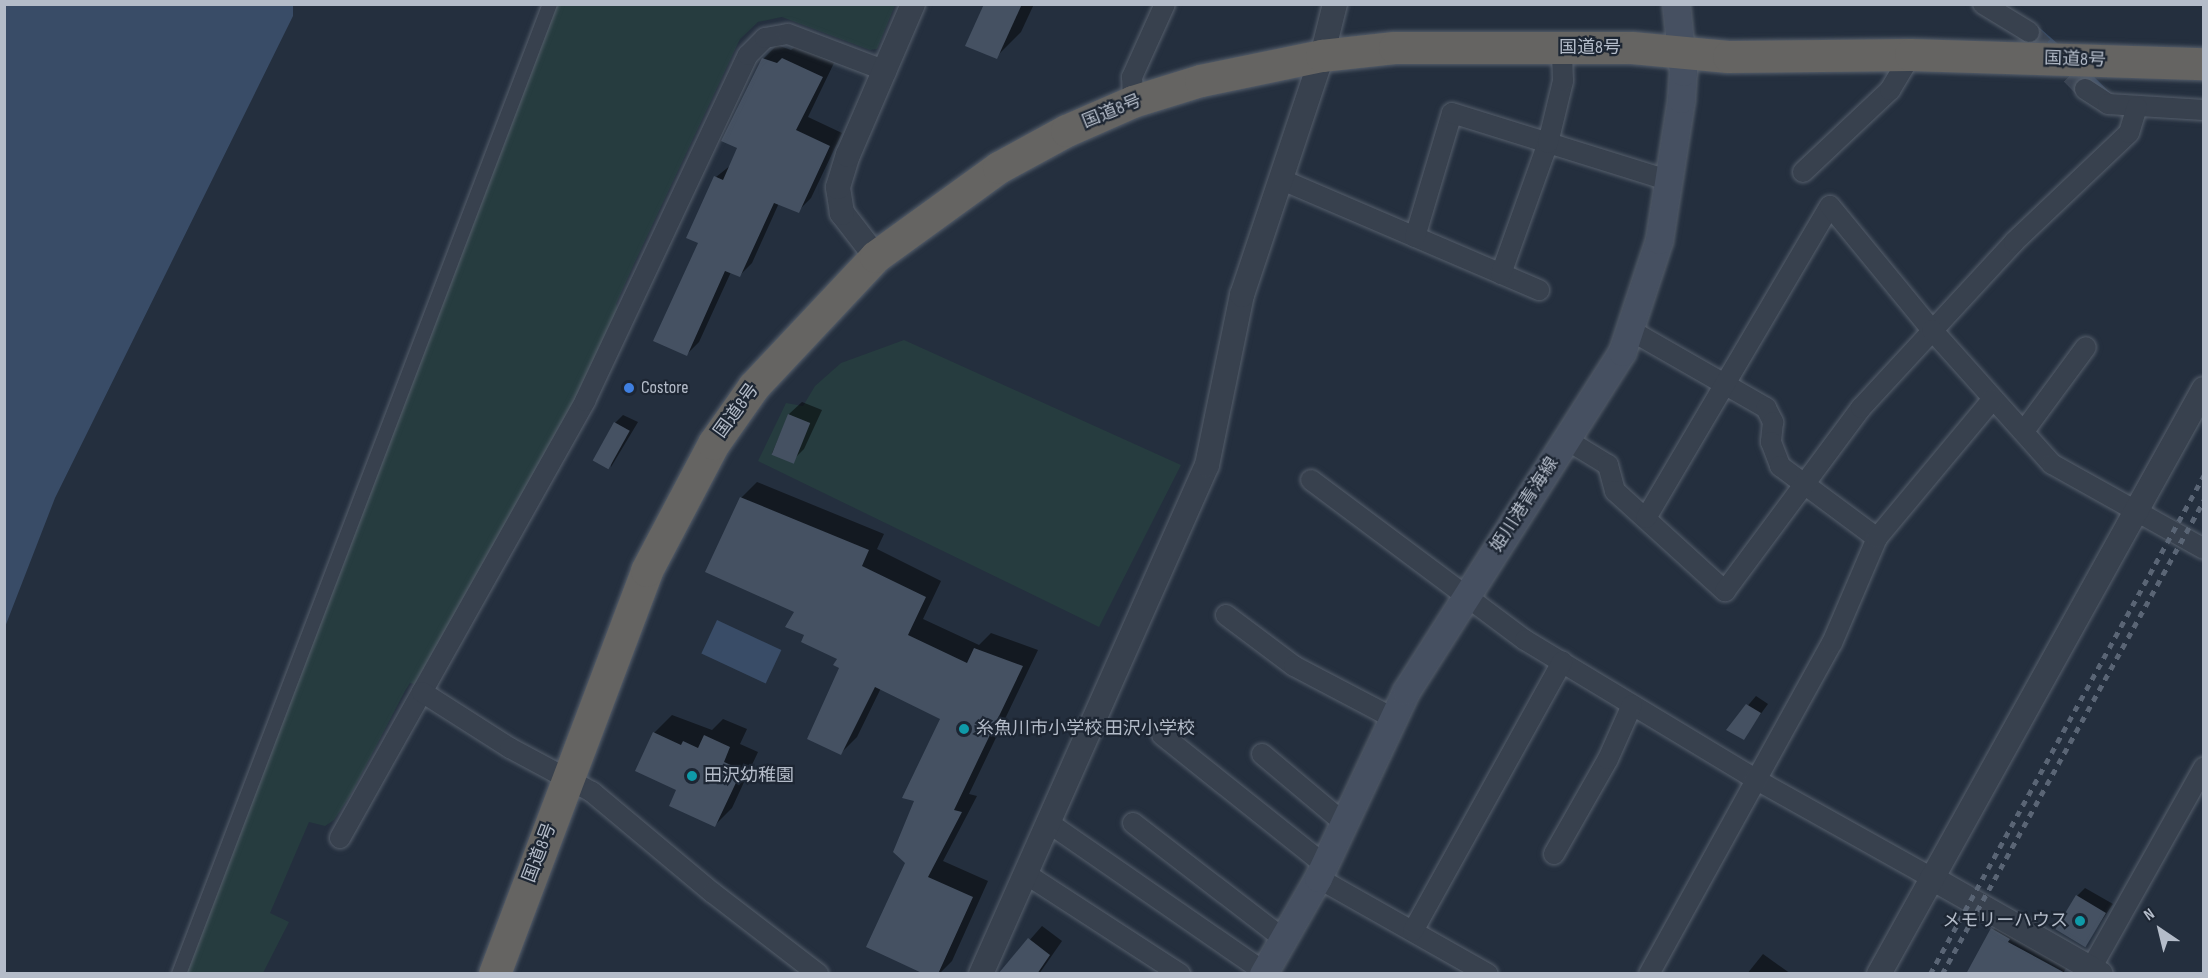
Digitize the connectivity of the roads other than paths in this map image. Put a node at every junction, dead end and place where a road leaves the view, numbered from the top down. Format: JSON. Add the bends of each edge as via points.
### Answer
{"nodes":[{"id":1,"x":550,"y":4,"type":"edge"},
{"id":2,"x":913,"y":4,"type":"edge"},
{"id":3,"x":1165,"y":4,"type":"edge"},
{"id":4,"x":1335,"y":4,"type":"edge"},
{"id":5,"x":1676,"y":4,"type":"edge"},
{"id":6,"x":1983,"y":4,"type":"edge"},
{"id":7,"x":2029,"y":32,"type":"tunnel mouth"},
{"id":8,"x":1562,"y":48,"type":"junction"},
{"id":9,"x":1680,"y":52,"type":"junction"},
{"id":10,"x":1911,"y":55,"type":"junction"},
{"id":11,"x":1322,"y":56,"type":"junction"},
{"id":12,"x":2204,"y":64,"type":"edge"},
{"id":13,"x":886,"y":71,"type":"junction"},
{"id":14,"x":2085,"y":89,"type":"tunnel mouth"},
{"id":15,"x":1133,"y":102,"type":"junction"},
{"id":16,"x":2138,"y":107,"type":"junction"},
{"id":17,"x":2204,"y":110,"type":"edge"},
{"id":18,"x":1548,"y":143,"type":"junction"},
{"id":19,"x":1803,"y":172,"type":"dead end"},
{"id":20,"x":1280,"y":178,"type":"junction"},
{"id":21,"x":1667,"y":180,"type":"junction"},
{"id":22,"x":1415,"y":237,"type":"junction"},
{"id":23,"x":876,"y":257,"type":"junction"},
{"id":24,"x":1501,"y":274,"type":"junction"},
{"id":25,"x":1539,"y":291,"type":"dead end"},
{"id":26,"x":1630,"y":330,"type":"junction"},
{"id":27,"x":1932,"y":330,"type":"junction"},
{"id":28,"x":2086,"y":347,"type":"dead end"},
{"id":29,"x":1725,"y":383,"type":"junction"},
{"id":30,"x":2204,"y":390,"type":"edge"},
{"id":31,"x":1993,"y":399,"type":"junction"},
{"id":32,"x":2024,"y":431,"type":"junction"},
{"id":33,"x":1567,"y":440,"type":"junction"},
{"id":34,"x":1311,"y":480,"type":"dead end"},
{"id":35,"x":1803,"y":484,"type":"junction"},
{"id":36,"x":2134,"y":511,"type":"junction"},
{"id":37,"x":1646,"y":518,"type":"junction"},
{"id":38,"x":1877,"y":538,"type":"junction"},
{"id":39,"x":2204,"y":549,"type":"edge"},
{"id":40,"x":1464,"y":598,"type":"junction"},
{"id":41,"x":1226,"y":615,"type":"dead end"},
{"id":42,"x":1562,"y":662,"type":"junction"},
{"id":43,"x":422,"y":692,"type":"junction"},
{"id":44,"x":1632,"y":705,"type":"junction"},
{"id":45,"x":1393,"y":718,"type":"junction"},
{"id":46,"x":1162,"y":735,"type":"dead end"},
{"id":47,"x":1263,"y":754,"type":"dead end"},
{"id":48,"x":2204,"y":767,"type":"edge"},
{"id":49,"x":568,"y":777,"type":"junction"},
{"id":50,"x":1755,"y":779,"type":"junction"},
{"id":51,"x":1133,"y":822,"type":"dead end"},
{"id":52,"x":1049,"y":823,"type":"junction"},
{"id":53,"x":1345,"y":824,"type":"junction"},
{"id":54,"x":340,"y":838,"type":"dead end"},
{"id":55,"x":1554,"y":854,"type":"dead end"},
{"id":56,"x":1321,"y":872,"type":"junction"},
{"id":57,"x":1026,"y":874,"type":"junction"},
{"id":58,"x":1932,"y":878,"type":"junction"},
{"id":59,"x":1413,"y":931,"type":"junction"},
{"id":60,"x":1285,"y":940,"type":"junction"},
{"id":61,"x":2094,"y":972,"type":"edge"},
{"id":62,"x":1263,"y":973,"type":"edge"},
{"id":63,"x":179,"y":974,"type":"edge"},
{"id":64,"x":495,"y":974,"type":"edge"},
{"id":65,"x":818,"y":974,"type":"edge"},
{"id":66,"x":981,"y":974,"type":"edge"},
{"id":67,"x":1180,"y":974,"type":"edge"},
{"id":68,"x":1488,"y":974,"type":"edge"},
{"id":69,"x":1649,"y":974,"type":"edge"},
{"id":70,"x":1879,"y":974,"type":"edge"}],
"edges":[{"from":1,"to":63,"type":"street"},
{"from":2,"to":13,"type":"street"},
{"from":3,"to":15,"type":"street","via":[[1132,77]]},
{"from":4,"to":11,"type":"street"},
{"from":5,"to":9,"type":"main road","name":"姫川港青海線"},
{"from":6,"to":7,"type":"street"},
{"from":8,"to":9,"type":"highway","name":"国道8号"},
{"from":8,"to":11,"type":"highway","name":"国道8号","via":[[1395,48]]},
{"from":8,"to":18,"type":"street","via":[[1563,81]]},
{"from":9,"to":10,"type":"highway","name":"国道8号","via":[[1788,58]]},
{"from":9,"to":21,"type":"main road","name":"姫川港青海線","via":[[1683,85]]},
{"from":10,"to":12,"type":"highway","name":"国道8号"},
{"from":10,"to":19,"type":"street","via":[[1890,90]]},
{"from":11,"to":15,"type":"highway","name":"国道8号","via":[[1201,81]]},
{"from":11,"to":20,"type":"street"},
{"from":13,"to":23,"type":"street","via":[[848,155],[838,188],[842,213]]},
{"from":13,"to":43,"type":"street","via":[[788,34],[765,38],[748,55],[585,401]]},
{"from":14,"to":16,"type":"street","via":[[2108,104]]},
{"from":15,"to":23,"type":"highway","name":"国道8号","via":[[1067,130],[999,168]]},
{"from":16,"to":17,"type":"street"},
{"from":16,"to":27,"type":"street","via":[[2129,133],[2014,242]]},
{"from":18,"to":21,"type":"street"},
{"from":18,"to":22,"type":"street","via":[[1452,113]]},
{"from":18,"to":24,"type":"street"},
{"from":20,"to":22,"type":"street"},
{"from":20,"to":52,"type":"street","via":[[1242,295],[1208,465]]},
{"from":21,"to":26,"type":"main road","name":"姫川港青海線","via":[[1659,240]]},
{"from":22,"to":24,"type":"street"},
{"from":23,"to":49,"type":"highway","name":"国道8号","via":[[754,387],[708,454],[647,571]]},
{"from":24,"to":25,"type":"street"},
{"from":26,"to":29,"type":"street"},
{"from":26,"to":33,"type":"main road","name":"姫川港青海線","via":[[1608,379]]},
{"from":27,"to":29,"type":"street","via":[[1830,206]]},
{"from":27,"to":31,"type":"street"},
{"from":27,"to":35,"type":"street","via":[[1861,408]]},
{"from":28,"to":32,"type":"street"},
{"from":29,"to":35,"type":"street","via":[[1766,408],[1773,422],[1771,442],[1780,466]]},
{"from":29,"to":37,"type":"street"},
{"from":30,"to":36,"type":"street"},
{"from":31,"to":32,"type":"street"},
{"from":31,"to":38,"type":"street"},
{"from":32,"to":36,"type":"street","via":[[2052,464]]},
{"from":33,"to":37,"type":"street","via":[[1608,465],[1615,491]]},
{"from":33,"to":40,"type":"main road","name":"姫川港青海線"},
{"from":34,"to":40,"type":"street"},
{"from":35,"to":37,"type":"street","via":[[1725,591]]},
{"from":35,"to":38,"type":"street"},
{"from":36,"to":39,"type":"street"},
{"from":36,"to":58,"type":"street"},
{"from":38,"to":50,"type":"street","via":[[1832,643]]},
{"from":40,"to":42,"type":"street"},
{"from":40,"to":45,"type":"main road","name":"姫川港青海線"},
{"from":41,"to":45,"type":"street","via":[[1294,666]]},
{"from":42,"to":44,"type":"street"},
{"from":42,"to":59,"type":"street"},
{"from":43,"to":49,"type":"street","via":[[510,748]]},
{"from":43,"to":54,"type":"street"},
{"from":44,"to":50,"type":"street"},
{"from":44,"to":55,"type":"street","via":[[1608,759]]},
{"from":45,"to":53,"type":"main road","name":"姫川港青海線"},
{"from":46,"to":56,"type":"street"},
{"from":47,"to":53,"type":"street"},
{"from":48,"to":61,"type":"street"},
{"from":49,"to":64,"type":"highway","name":"国道8号"},
{"from":49,"to":65,"type":"street"},
{"from":50,"to":58,"type":"street"},
{"from":50,"to":69,"type":"street"},
{"from":51,"to":60,"type":"street"},
{"from":52,"to":57,"type":"street"},
{"from":52,"to":62,"type":"street"},
{"from":53,"to":56,"type":"main road","name":"姫川港青海線"},
{"from":56,"to":59,"type":"street"},
{"from":56,"to":60,"type":"main road","name":"姫川港青海線"},
{"from":57,"to":66,"type":"street"},
{"from":57,"to":67,"type":"street"},
{"from":58,"to":61,"type":"street"},
{"from":58,"to":70,"type":"street"},
{"from":59,"to":68,"type":"street"},
{"from":60,"to":62,"type":"main road","name":"姫川港青海線"}]}
